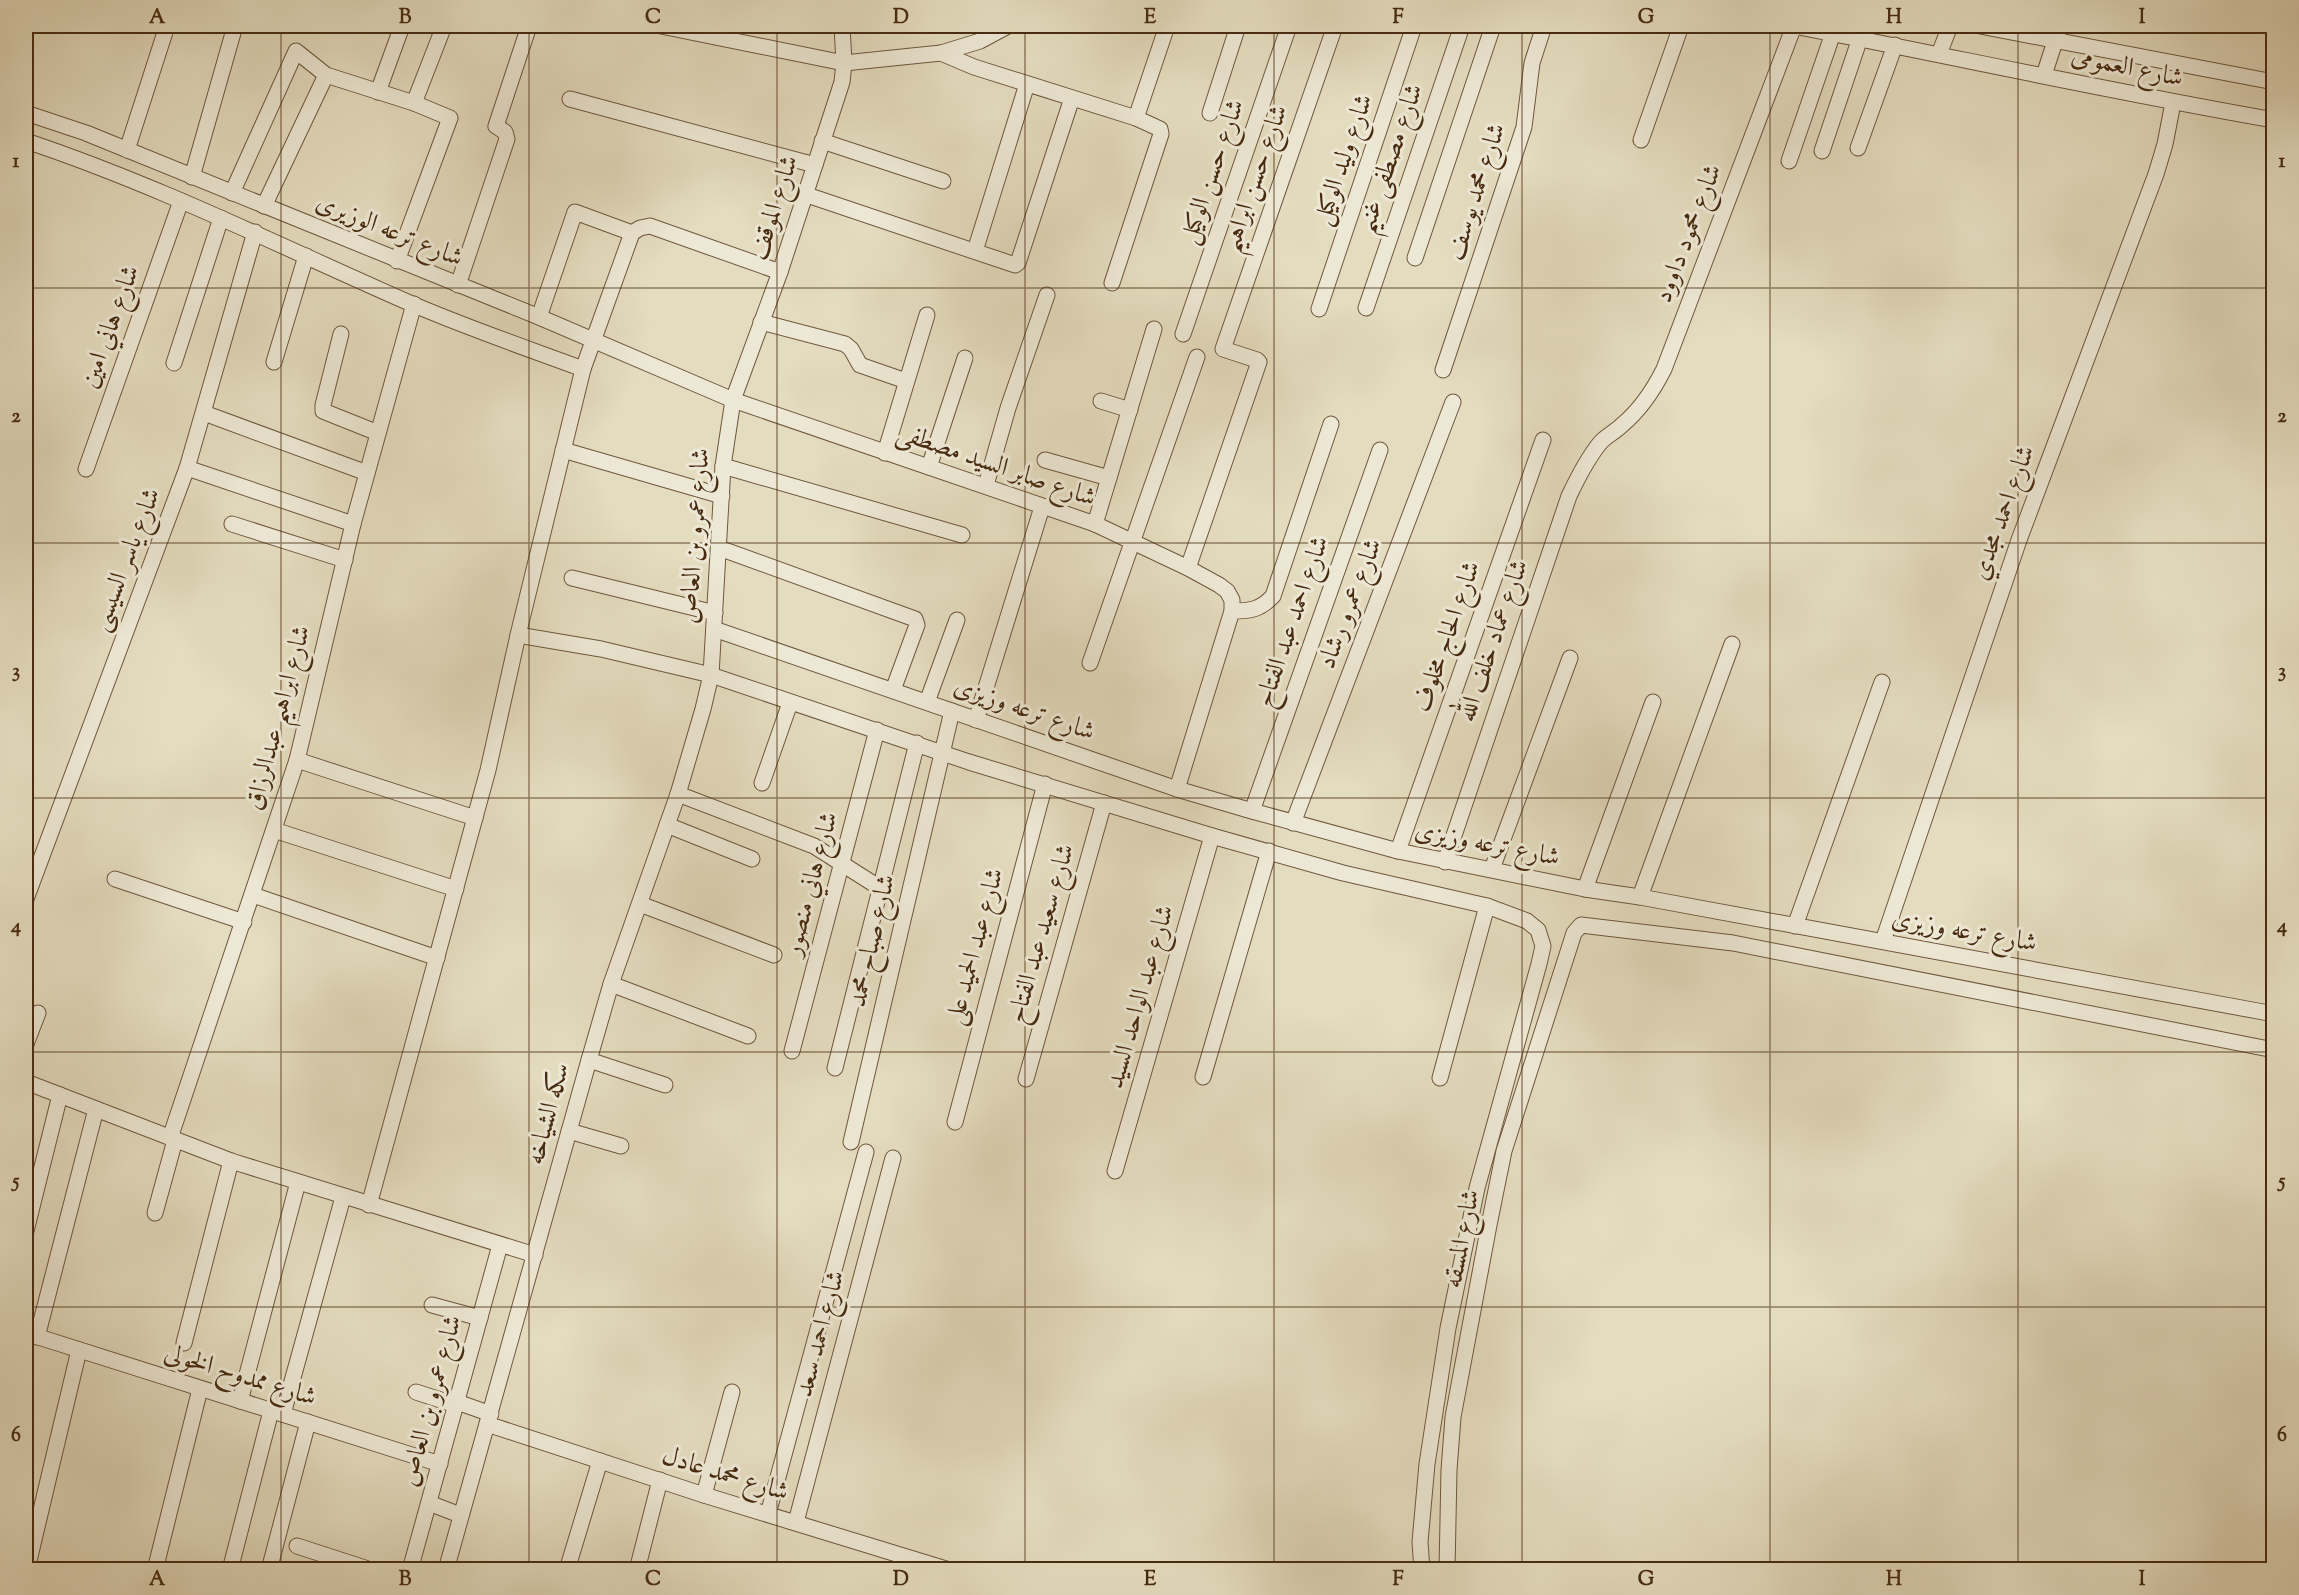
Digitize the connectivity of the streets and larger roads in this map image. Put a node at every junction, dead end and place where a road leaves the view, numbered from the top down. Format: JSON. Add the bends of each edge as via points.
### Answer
{"nodes":[{"id":1,"x":167,"y":26,"type":"edge"},
{"id":2,"x":236,"y":26,"type":"edge"},
{"id":3,"x":402,"y":26,"type":"edge"},
{"id":4,"x":444,"y":26,"type":"edge"},
{"id":5,"x":529,"y":26,"type":"edge"},
{"id":6,"x":661,"y":26,"type":"edge"},
{"id":7,"x":842,"y":26,"type":"edge"},
{"id":8,"x":1008,"y":26,"type":"edge"},
{"id":9,"x":1167,"y":26,"type":"edge"},
{"id":10,"x":1238,"y":26,"type":"edge"},
{"id":11,"x":1289,"y":26,"type":"edge"},
{"id":12,"x":1335,"y":26,"type":"edge"},
{"id":13,"x":1414,"y":26,"type":"edge"},
{"id":14,"x":1462,"y":26,"type":"edge"},
{"id":15,"x":1493,"y":26,"type":"edge"},
{"id":16,"x":1544,"y":26,"type":"edge"},
{"id":17,"x":1681,"y":26,"type":"edge"},
{"id":18,"x":1794,"y":26,"type":"edge"},
{"id":19,"x":1950,"y":26,"type":"edge"},
{"id":20,"x":1980,"y":26,"type":"edge"},
{"id":21,"x":2024,"y":29,"type":"edge"},
{"id":22,"x":2058,"y":32,"type":"edge"},
{"id":23,"x":1833,"y":33,"type":"junction"},
{"id":24,"x":1860,"y":38,"type":"junction"},
{"id":25,"x":1895,"y":45,"type":"junction"},
{"id":26,"x":941,"y":53,"type":"junction"},
{"id":27,"x":1939,"y":54,"type":"junction"},
{"id":28,"x":844,"y":63,"type":"junction"},
{"id":29,"x":326,"y":75,"type":"junction"},
{"id":30,"x":2044,"y":75,"type":"junction"},
{"id":31,"x":2274,"y":82,"type":"edge"},
{"id":32,"x":1027,"y":84,"type":"junction"},
{"id":33,"x":378,"y":92,"type":"junction"},
{"id":34,"x":1072,"y":98,"type":"junction"},
{"id":35,"x":570,"y":99,"type":"dead end"},
{"id":36,"x":414,"y":103,"type":"junction"},
{"id":37,"x":2173,"y":103,"type":"junction"},
{"id":38,"x":26,"y":113,"type":"edge"},
{"id":39,"x":1210,"y":113,"type":"dead end"},
{"id":40,"x":1136,"y":118,"type":"junction"},
{"id":41,"x":2274,"y":120,"type":"edge"},
{"id":42,"x":1641,"y":140,"type":"dead end"},
{"id":43,"x":26,"y":141,"type":"edge"},
{"id":44,"x":822,"y":141,"type":"junction"},
{"id":45,"x":1858,"y":148,"type":"dead end"},
{"id":46,"x":127,"y":150,"type":"junction"},
{"id":47,"x":1822,"y":151,"type":"dead end"},
{"id":48,"x":1789,"y":161,"type":"dead end"},
{"id":49,"x":814,"y":165,"type":"junction"},
{"id":50,"x":192,"y":177,"type":"junction"},
{"id":51,"x":943,"y":181,"type":"dead end"},
{"id":52,"x":232,"y":193,"type":"junction"},
{"id":53,"x":804,"y":194,"type":"junction"},
{"id":54,"x":181,"y":201,"type":"junction"},
{"id":55,"x":264,"y":206,"type":"junction"},
{"id":56,"x":221,"y":218,"type":"junction"},
{"id":57,"x":255,"y":232,"type":"junction"},
{"id":58,"x":632,"y":233,"type":"junction"},
{"id":59,"x":975,"y":251,"type":"junction"},
{"id":60,"x":306,"y":256,"type":"junction"},
{"id":61,"x":1415,"y":258,"type":"dead end"},
{"id":62,"x":397,"y":261,"type":"junction"},
{"id":63,"x":780,"y":272,"type":"junction"},
{"id":64,"x":1112,"y":283,"type":"dead end"},
{"id":65,"x":458,"y":285,"type":"junction"},
{"id":66,"x":1047,"y":295,"type":"dead end"},
{"id":67,"x":414,"y":304,"type":"junction"},
{"id":68,"x":1366,"y":308,"type":"dead end"},
{"id":69,"x":1319,"y":309,"type":"dead end"},
{"id":70,"x":927,"y":315,"type":"dead end"},
{"id":71,"x":539,"y":317,"type":"junction"},
{"id":72,"x":761,"y":322,"type":"junction"},
{"id":73,"x":1154,"y":329,"type":"dead end"},
{"id":74,"x":341,"y":334,"type":"dead end"},
{"id":75,"x":1183,"y":334,"type":"dead end"},
{"id":76,"x":594,"y":341,"type":"junction"},
{"id":77,"x":1197,"y":357,"type":"dead end"},
{"id":78,"x":965,"y":358,"type":"dead end"},
{"id":79,"x":274,"y":362,"type":"dead end"},
{"id":80,"x":174,"y":363,"type":"dead end"},
{"id":81,"x":583,"y":369,"type":"junction"},
{"id":82,"x":1443,"y":370,"type":"dead end"},
{"id":83,"x":906,"y":381,"type":"junction"},
{"id":84,"x":733,"y":400,"type":"junction"},
{"id":85,"x":1101,"y":401,"type":"dead end"},
{"id":86,"x":1453,"y":402,"type":"dead end"},
{"id":87,"x":1130,"y":410,"type":"junction"},
{"id":88,"x":204,"y":413,"type":"junction"},
{"id":89,"x":1331,"y":424,"type":"dead end"},
{"id":90,"x":378,"y":433,"type":"junction"},
{"id":91,"x":1543,"y":440,"type":"dead end"},
{"id":92,"x":1602,"y":441,"type":"joint"},
{"id":93,"x":563,"y":450,"type":"junction"},
{"id":94,"x":1380,"y":450,"type":"dead end"},
{"id":95,"x":885,"y":453,"type":"junction"},
{"id":96,"x":1045,"y":460,"type":"dead end"},
{"id":97,"x":723,"y":466,"type":"junction"},
{"id":98,"x":929,"y":467,"type":"junction"},
{"id":99,"x":187,"y":468,"type":"junction"},
{"id":100,"x":86,"y":469,"type":"dead end"},
{"id":101,"x":367,"y":473,"type":"junction"},
{"id":102,"x":1108,"y":478,"type":"junction"},
{"id":103,"x":986,"y":485,"type":"junction"},
{"id":104,"x":722,"y":496,"type":"junction"},
{"id":105,"x":1042,"y":507,"type":"junction"},
{"id":106,"x":232,"y":524,"type":"dead end"},
{"id":107,"x":353,"y":524,"type":"junction"},
{"id":108,"x":1095,"y":524,"type":"junction"},
{"id":109,"x":962,"y":535,"type":"dead end"},
{"id":110,"x":1131,"y":541,"type":"junction"},
{"id":111,"x":719,"y":548,"type":"junction"},
{"id":112,"x":345,"y":560,"type":"junction"},
{"id":113,"x":1188,"y":568,"type":"junction"},
{"id":114,"x":572,"y":578,"type":"dead end"},
{"id":115,"x":1232,"y":605,"type":"junction"},
{"id":116,"x":715,"y":613,"type":"junction"},
{"id":117,"x":957,"y":620,"type":"dead end"},
{"id":118,"x":714,"y":629,"type":"junction"},
{"id":119,"x":518,"y":635,"type":"junction"},
{"id":120,"x":1732,"y":644,"type":"dead end"},
{"id":121,"x":1570,"y":658,"type":"dead end"},
{"id":122,"x":1090,"y":663,"type":"dead end"},
{"id":123,"x":711,"y":675,"type":"junction"},
{"id":124,"x":1882,"y":682,"type":"dead end"},
{"id":125,"x":893,"y":690,"type":"junction"},
{"id":126,"x":927,"y":702,"type":"junction"},
{"id":127,"x":1653,"y":702,"type":"dead end"},
{"id":128,"x":790,"y":703,"type":"junction"},
{"id":129,"x":952,"y":711,"type":"junction"},
{"id":130,"x":976,"y":720,"type":"junction"},
{"id":131,"x":877,"y":730,"type":"junction"},
{"id":132,"x":916,"y":743,"type":"junction"},
{"id":133,"x":941,"y":751,"type":"junction"},
{"id":134,"x":297,"y":760,"type":"junction"},
{"id":135,"x":762,"y":783,"type":"dead end"},
{"id":136,"x":1045,"y":784,"type":"junction"},
{"id":137,"x":1177,"y":789,"type":"junction"},
{"id":138,"x":678,"y":794,"type":"junction"},
{"id":139,"x":1104,"y":803,"type":"junction"},
{"id":140,"x":1252,"y":811,"type":"junction"},
{"id":141,"x":475,"y":818,"type":"junction"},
{"id":142,"x":1293,"y":823,"type":"junction"},
{"id":143,"x":667,"y":825,"type":"junction"},
{"id":144,"x":274,"y":830,"type":"junction"},
{"id":145,"x":1212,"y":836,"type":"junction"},
{"id":146,"x":1269,"y":851,"type":"junction"},
{"id":147,"x":1398,"y":851,"type":"junction"},
{"id":148,"x":752,"y":859,"type":"dead end"},
{"id":149,"x":1445,"y":862,"type":"junction"},
{"id":150,"x":843,"y":863,"type":"junction"},
{"id":151,"x":1492,"y":869,"type":"junction"},
{"id":152,"x":115,"y":879,"type":"dead end"},
{"id":153,"x":880,"y":888,"type":"junction"},
{"id":154,"x":456,"y":889,"type":"junction"},
{"id":155,"x":1585,"y":889,"type":"junction"},
{"id":156,"x":253,"y":895,"type":"junction"},
{"id":157,"x":1640,"y":897,"type":"junction"},
{"id":158,"x":26,"y":898,"type":"edge"},
{"id":159,"x":640,"y":904,"type":"junction"},
{"id":160,"x":1487,"y":906,"type":"junction"},
{"id":161,"x":244,"y":922,"type":"junction"},
{"id":162,"x":1795,"y":926,"type":"junction"},
{"id":163,"x":1883,"y":941,"type":"junction"},
{"id":164,"x":774,"y":955,"type":"dead end"},
{"id":165,"x":437,"y":958,"type":"junction"},
{"id":166,"x":611,"y":984,"type":"junction"},
{"id":167,"x":38,"y":1012,"type":"dead end"},
{"id":168,"x":2274,"y":1014,"type":"edge"},
{"id":169,"x":748,"y":1036,"type":"dead end"},
{"id":170,"x":26,"y":1044,"type":"edge"},
{"id":171,"x":2274,"y":1050,"type":"edge"},
{"id":172,"x":792,"y":1051,"type":"dead end"},
{"id":173,"x":588,"y":1060,"type":"junction"},
{"id":174,"x":835,"y":1068,"type":"dead end"},
{"id":175,"x":1203,"y":1077,"type":"dead end"},
{"id":176,"x":1026,"y":1078,"type":"dead end"},
{"id":177,"x":1440,"y":1078,"type":"dead end"},
{"id":178,"x":26,"y":1082,"type":"edge"},
{"id":179,"x":665,"y":1085,"type":"dead end"},
{"id":180,"x":60,"y":1095,"type":"junction"},
{"id":181,"x":96,"y":1109,"type":"junction"},
{"id":182,"x":955,"y":1122,"type":"dead end"},
{"id":183,"x":569,"y":1131,"type":"junction"},
{"id":184,"x":172,"y":1139,"type":"junction"},
{"id":185,"x":851,"y":1142,"type":"dead end"},
{"id":186,"x":621,"y":1146,"type":"dead end"},
{"id":187,"x":866,"y":1152,"type":"dead end"},
{"id":188,"x":893,"y":1158,"type":"dead end"},
{"id":189,"x":231,"y":1161,"type":"junction"},
{"id":190,"x":1115,"y":1172,"type":"dead end"},
{"id":191,"x":298,"y":1182,"type":"junction"},
{"id":192,"x":343,"y":1197,"type":"junction"},
{"id":193,"x":369,"y":1205,"type":"junction"},
{"id":194,"x":155,"y":1213,"type":"dead end"},
{"id":195,"x":26,"y":1231,"type":"edge"},
{"id":196,"x":500,"y":1245,"type":"junction"},
{"id":197,"x":535,"y":1255,"type":"junction"},
{"id":198,"x":432,"y":1305,"type":"dead end"},
{"id":199,"x":480,"y":1318,"type":"junction"},
{"id":200,"x":31,"y":1335,"type":"edge"},
{"id":201,"x":184,"y":1343,"type":"dead end"},
{"id":202,"x":79,"y":1350,"type":"junction"},
{"id":203,"x":200,"y":1389,"type":"junction"},
{"id":204,"x":416,"y":1392,"type":"dead end"},
{"id":205,"x":732,"y":1392,"type":"dead end"},
{"id":206,"x":240,"y":1401,"type":"junction"},
{"id":207,"x":456,"y":1403,"type":"junction"},
{"id":208,"x":277,"y":1412,"type":"junction"},
{"id":209,"x":489,"y":1419,"type":"junction"},
{"id":210,"x":308,"y":1422,"type":"junction"},
{"id":211,"x":600,"y":1461,"type":"junction"},
{"id":212,"x":440,"y":1464,"type":"junction"},
{"id":213,"x":660,"y":1480,"type":"junction"},
{"id":214,"x":704,"y":1495,"type":"junction"},
{"id":215,"x":429,"y":1503,"type":"junction"},
{"id":216,"x":768,"y":1514,"type":"junction"},
{"id":217,"x":460,"y":1515,"type":"junction"},
{"id":218,"x":796,"y":1522,"type":"junction"},
{"id":219,"x":297,"y":1546,"type":"dead end"},
{"id":220,"x":910,"y":1563,"type":"edge"},
{"id":221,"x":32,"y":1566,"type":"edge"},
{"id":222,"x":155,"y":1569,"type":"edge"},
{"id":223,"x":230,"y":1569,"type":"edge"},
{"id":224,"x":269,"y":1569,"type":"edge"},
{"id":225,"x":371,"y":1569,"type":"edge"},
{"id":226,"x":410,"y":1569,"type":"edge"},
{"id":227,"x":446,"y":1569,"type":"edge"},
{"id":228,"x":567,"y":1569,"type":"edge"},
{"id":229,"x":637,"y":1569,"type":"edge"},
{"id":230,"x":949,"y":1569,"type":"edge"},
{"id":231,"x":1422,"y":1569,"type":"edge"},
{"id":232,"x":1447,"y":1569,"type":"edge"}],
"edges":[{"from":1,"to":46,"type":"street"},
{"from":2,"to":50,"type":"street"},
{"from":3,"to":33,"type":"street"},
{"from":4,"to":36,"type":"street"},
{"from":5,"to":65,"type":"street","via":[[496,126],[505,132],[505,148]]},
{"from":6,"to":28,"type":"street"},
{"from":7,"to":28,"type":"street","name":"شارع الموقف"},
{"from":8,"to":26,"type":"street","via":[[980,41]]},
{"from":9,"to":40,"type":"street"},
{"from":10,"to":39,"type":"street"},
{"from":11,"to":75,"type":"street","name":"شارع حسن الوكيل"},
{"from":12,"to":113,"type":"street","name":"شارع حسن ابراهيم","via":[[1223,348],[1259,362]]},
{"from":13,"to":69,"type":"street","name":"شارع وليد الوكيل"},
{"from":14,"to":68,"type":"street","name":"شارع مصطفى غنيم"},
{"from":15,"to":61,"type":"street"},
{"from":16,"to":82,"type":"street","name":"شارع محمد يوسف","via":[[1532,63],[1524,127]]},
{"from":17,"to":42,"type":"street"},
{"from":18,"to":23,"type":"street","name":"شارع العمومى"},
{"from":18,"to":92,"type":"street","name":"شارع محمود داوود","via":[[1664,369],[1641,406]]},
{"from":19,"to":27,"type":"street"},
{"from":20,"to":21,"type":"street","name":"شارع العمومى"},
{"from":21,"to":22,"type":"street","name":"شارع العمومى"},
{"from":22,"to":30,"type":"street"},
{"from":22,"to":31,"type":"street","name":"شارع العمومى"},
{"from":23,"to":24,"type":"street","name":"شارع العمومى"},
{"from":23,"to":48,"type":"street"},
{"from":24,"to":25,"type":"street","name":"شارع العمومى"},
{"from":24,"to":47,"type":"street"},
{"from":25,"to":27,"type":"street","name":"شارع العمومى"},
{"from":25,"to":45,"type":"street"},
{"from":26,"to":28,"type":"street"},
{"from":26,"to":32,"type":"street"},
{"from":27,"to":30,"type":"street","name":"شارع العمومى"},
{"from":28,"to":44,"type":"street","name":"شارع الموقف"},
{"from":29,"to":33,"type":"street"},
{"from":29,"to":52,"type":"street","via":[[296,51]]},
{"from":29,"to":55,"type":"street"},
{"from":30,"to":37,"type":"street","name":"شارع العمومى"},
{"from":32,"to":34,"type":"street"},
{"from":32,"to":59,"type":"street"},
{"from":33,"to":36,"type":"street"},
{"from":34,"to":40,"type":"street"},
{"from":34,"to":59,"type":"street","via":[[1018,263]]},
{"from":35,"to":49,"type":"street"},
{"from":36,"to":62,"type":"street","via":[[450,117]]},
{"from":37,"to":41,"type":"street","name":"شارع العمومى"},
{"from":37,"to":163,"type":"street","name":"شارع احمد مجدي","via":[[2156,174],[2019,540]]},
{"from":38,"to":46,"type":"street","name":"شارع ترعه الوزيرى"},
{"from":40,"to":64,"type":"street","via":[[1160,129],[1161,134]]},
{"from":43,"to":54,"type":"street","name":"شارع ترعه الوزيرى"},
{"from":44,"to":49,"type":"street","name":"شارع الموقف"},
{"from":44,"to":51,"type":"street"},
{"from":46,"to":50,"type":"street","name":"شارع ترعه الوزيرى"},
{"from":49,"to":53,"type":"street","name":"شارع الموقف"},
{"from":50,"to":52,"type":"street","name":"شارع ترعه الوزيرى"},
{"from":52,"to":55,"type":"street","name":"شارع ترعه الوزيرى"},
{"from":53,"to":59,"type":"street"},
{"from":53,"to":63,"type":"street","name":"شارع الموقف"},
{"from":54,"to":56,"type":"street","name":"شارع ترعه الوزيرى"},
{"from":54,"to":100,"type":"street","name":"شارع هاني امين"},
{"from":55,"to":62,"type":"street","name":"شارع ترعه الوزيرى"},
{"from":56,"to":57,"type":"street","name":"شارع ترعه الوزيرى"},
{"from":56,"to":80,"type":"street"},
{"from":57,"to":60,"type":"street","name":"شارع ترعه الوزيرى"},
{"from":57,"to":88,"type":"street","name":"شارع ياسر السيسى"},
{"from":58,"to":63,"type":"street","via":[[650,226]]},
{"from":58,"to":71,"type":"street","via":[[575,212]]},
{"from":58,"to":76,"type":"street"},
{"from":60,"to":67,"type":"street","name":"شارع ترعه الوزيرى"},
{"from":60,"to":79,"type":"street"},
{"from":62,"to":65,"type":"street","name":"شارع ترعه الوزيرى"},
{"from":63,"to":72,"type":"street","name":"شارع الموقف"},
{"from":65,"to":71,"type":"street","name":"شارع ترعه الوزيرى"},
{"from":66,"to":103,"type":"street"},
{"from":67,"to":81,"type":"street","name":"شارع ترعه الوزيرى"},
{"from":67,"to":90,"type":"street","name":"شارع ابراهيم عبدالرزاق"},
{"from":70,"to":83,"type":"street"},
{"from":71,"to":76,"type":"street","name":"شارع ترعه الوزيرى"},
{"from":72,"to":83,"type":"street","via":[[845,344],[860,366]]},
{"from":72,"to":84,"type":"street","name":"شارع الموقف"},
{"from":73,"to":87,"type":"street"},
{"from":74,"to":90,"type":"street","via":[[323,411]]},
{"from":76,"to":81,"type":"street"},
{"from":76,"to":84,"type":"street","name":"شارع ترعه الوزيرى"},
{"from":77,"to":110,"type":"street"},
{"from":78,"to":98,"type":"street"},
{"from":81,"to":93,"type":"street"},
{"from":83,"to":95,"type":"street"},
{"from":84,"to":95,"type":"street","name":"شارع صابر السيد مصطفى"},
{"from":84,"to":97,"type":"street","name":"شارع عمرو بن العاص"},
{"from":85,"to":87,"type":"street"},
{"from":86,"to":142,"type":"street","name":"شارع عمرو رشاد"},
{"from":87,"to":102,"type":"street"},
{"from":88,"to":99,"type":"street","name":"شارع ياسر السيسى"},
{"from":88,"to":101,"type":"street"},
{"from":89,"to":115,"type":"street","via":[[1273,596],[1252,611]]},
{"from":90,"to":101,"type":"street","name":"شارع ابراهيم عبدالرزاق"},
{"from":91,"to":147,"type":"street","name":"شارع الحاج مخلوف"},
{"from":92,"to":149,"type":"street","name":"شارع عماد خلف الله","via":[[1569,496]]},
{"from":93,"to":104,"type":"street"},
{"from":93,"to":119,"type":"street"},
{"from":94,"to":140,"type":"street","name":"شارع احمد عبد الفتاح"},
{"from":95,"to":98,"type":"street","name":"شارع صابر السيد مصطفى"},
{"from":96,"to":102,"type":"street"},
{"from":97,"to":104,"type":"street","name":"شارع عمرو بن العاص"},
{"from":97,"to":109,"type":"street"},
{"from":98,"to":103,"type":"street","name":"شارع صابر السيد مصطفى"},
{"from":99,"to":107,"type":"street"},
{"from":99,"to":158,"type":"street","name":"شارع ياسر السيسى"},
{"from":101,"to":107,"type":"street","name":"شارع ابراهيم عبدالرزاق"},
{"from":102,"to":108,"type":"street"},
{"from":103,"to":105,"type":"street","name":"شارع صابر السيد مصطفى"},
{"from":104,"to":111,"type":"street","name":"شارع عمرو بن العاص"},
{"from":105,"to":108,"type":"street","name":"شارع صابر السيد مصطفى"},
{"from":105,"to":130,"type":"street"},
{"from":106,"to":112,"type":"street"},
{"from":107,"to":112,"type":"street","name":"شارع ابراهيم عبدالرزاق"},
{"from":108,"to":110,"type":"street","name":"شارع صابر السيد مصطفى"},
{"from":110,"to":113,"type":"street","name":"شارع صابر السيد مصطفى"},
{"from":110,"to":122,"type":"street"},
{"from":111,"to":116,"type":"street","name":"شارع عمرو بن العاص"},
{"from":111,"to":125,"type":"street","via":[[915,619]]},
{"from":112,"to":134,"type":"street","name":"شارع ابراهيم عبدالرزاق"},
{"from":113,"to":115,"type":"street","name":"شارع صابر السيد مصطفى","via":[[1227,591]]},
{"from":114,"to":116,"type":"street"},
{"from":115,"to":137,"type":"street"},
{"from":116,"to":118,"type":"street","name":"شارع عمرو بن العاص"},
{"from":117,"to":126,"type":"street"},
{"from":118,"to":123,"type":"street","name":"شارع عمرو بن العاص"},
{"from":118,"to":125,"type":"street","name":"شارع ترعه وزيزى"},
{"from":119,"to":123,"type":"street"},
{"from":119,"to":141,"type":"street"},
{"from":120,"to":157,"type":"street"},
{"from":121,"to":151,"type":"street"},
{"from":123,"to":128,"type":"street"},
{"from":123,"to":138,"type":"street","name":"سكه الشياخه"},
{"from":124,"to":162,"type":"street"},
{"from":125,"to":126,"type":"street","name":"شارع ترعه وزيزى"},
{"from":126,"to":129,"type":"street","name":"شارع ترعه وزيزى"},
{"from":127,"to":155,"type":"street"},
{"from":128,"to":131,"type":"street"},
{"from":128,"to":135,"type":"street"},
{"from":129,"to":130,"type":"street","name":"شارع ترعه وزيزى"},
{"from":129,"to":133,"type":"street","name":"شارع صباح محمد"},
{"from":130,"to":137,"type":"street","name":"شارع ترعه وزيزى"},
{"from":131,"to":132,"type":"street"},
{"from":131,"to":150,"type":"street","name":"شارع هاني منصور"},
{"from":132,"to":133,"type":"street"},
{"from":132,"to":153,"type":"street"},
{"from":133,"to":136,"type":"street"},
{"from":133,"to":185,"type":"street","name":"شارع صباح محمد"},
{"from":134,"to":141,"type":"street"},
{"from":134,"to":144,"type":"street","name":"شارع ابراهيم عبدالرزاق"},
{"from":136,"to":139,"type":"street"},
{"from":136,"to":182,"type":"street","name":"شارع عبد الحميد على"},
{"from":137,"to":140,"type":"street","name":"شارع ترعه وزيزى"},
{"from":138,"to":143,"type":"street","name":"سكه الشياخه"},
{"from":138,"to":150,"type":"street","via":[[779,831]]},
{"from":139,"to":145,"type":"street"},
{"from":139,"to":176,"type":"street","name":"شارع سعيد عبد الفتاح"},
{"from":140,"to":142,"type":"street","name":"شارع ترعه وزيزى"},
{"from":141,"to":154,"type":"street"},
{"from":142,"to":147,"type":"street","name":"شارع ترعه وزيزى"},
{"from":143,"to":148,"type":"street"},
{"from":143,"to":159,"type":"street","name":"سكه الشياخه"},
{"from":144,"to":154,"type":"street"},
{"from":144,"to":156,"type":"street","name":"شارع ابراهيم عبدالرزاق"},
{"from":145,"to":146,"type":"street"},
{"from":145,"to":190,"type":"street","name":"شارع عبد الواحد السيد"},
{"from":146,"to":160,"type":"street","via":[[1342,873]]},
{"from":146,"to":175,"type":"street"},
{"from":147,"to":149,"type":"street","name":"شارع ترعه وزيزى"},
{"from":149,"to":151,"type":"street","name":"شارع ترعه وزيزى"},
{"from":150,"to":153,"type":"street"},
{"from":150,"to":172,"type":"street","name":"شارع هاني منصور"},
{"from":151,"to":155,"type":"street","name":"شارع ترعه وزيزى"},
{"from":152,"to":161,"type":"street"},
{"from":153,"to":174,"type":"street"},
{"from":154,"to":165,"type":"street"},
{"from":155,"to":157,"type":"street","name":"شارع ترعه وزيزى"},
{"from":156,"to":161,"type":"street","name":"شارع ابراهيم عبدالرزاق"},
{"from":156,"to":165,"type":"street"},
{"from":157,"to":162,"type":"street","name":"شارع ترعه وزيزى"},
{"from":159,"to":164,"type":"street"},
{"from":159,"to":166,"type":"street","name":"سكه الشياخه"},
{"from":160,"to":177,"type":"street"},
{"from":160,"to":231,"type":"street","name":"شارع المسقه","via":[[1527,921],[1538,930],[1543,946],[1477,1188],[1448,1328],[1427,1464],[1420,1542]]},
{"from":161,"to":184,"type":"street","name":"شارع ابراهيم عبدالرزاق"},
{"from":162,"to":163,"type":"street","name":"شارع ترعه وزيزى"},
{"from":163,"to":168,"type":"street","name":"شارع ترعه وزيزى"},
{"from":165,"to":193,"type":"street"},
{"from":166,"to":169,"type":"street"},
{"from":166,"to":173,"type":"street","name":"سكه الشياخه"},
{"from":167,"to":170,"type":"street"},
{"from":171,"to":232,"type":"street","name":"شارع المسقه","via":[[1733,943],[1587,924],[1578,928],[1502,1162],[1453,1417]]},
{"from":173,"to":179,"type":"street"},
{"from":173,"to":183,"type":"street","name":"سكه الشياخه"},
{"from":178,"to":180,"type":"street"},
{"from":180,"to":181,"type":"street"},
{"from":180,"to":195,"type":"street"},
{"from":181,"to":184,"type":"street"},
{"from":181,"to":200,"type":"street"},
{"from":183,"to":186,"type":"street"},
{"from":183,"to":197,"type":"street","name":"سكه الشياخه"},
{"from":184,"to":189,"type":"street"},
{"from":184,"to":194,"type":"street","name":"شارع ابراهيم عبدالرزاق"},
{"from":187,"to":216,"type":"street"},
{"from":188,"to":218,"type":"street","name":"شارع احمد سعد"},
{"from":189,"to":191,"type":"street"},
{"from":189,"to":201,"type":"street"},
{"from":191,"to":192,"type":"street"},
{"from":191,"to":206,"type":"street"},
{"from":192,"to":193,"type":"street"},
{"from":192,"to":208,"type":"street"},
{"from":193,"to":196,"type":"street"},
{"from":196,"to":197,"type":"street"},
{"from":196,"to":199,"type":"street","name":"شارع عمرو بن العاص"},
{"from":197,"to":209,"type":"street","name":"سكه الشياخه"},
{"from":198,"to":199,"type":"street"},
{"from":199,"to":207,"type":"street","name":"شارع عمرو بن العاص"},
{"from":200,"to":202,"type":"street","name":"شارع ممدوح الخولى"},
{"from":202,"to":203,"type":"street","name":"شارع ممدوح الخولى"},
{"from":202,"to":221,"type":"street"},
{"from":203,"to":206,"type":"street","name":"شارع ممدوح الخولى"},
{"from":203,"to":222,"type":"street"},
{"from":204,"to":207,"type":"street","name":"شارع محمد عادل"},
{"from":205,"to":214,"type":"street"},
{"from":206,"to":208,"type":"street","name":"شارع ممدوح الخولى"},
{"from":207,"to":209,"type":"street","name":"شارع محمد عادل"},
{"from":207,"to":212,"type":"street","name":"شارع عمرو بن العاص"},
{"from":208,"to":210,"type":"street","name":"شارع ممدوح الخولى"},
{"from":208,"to":223,"type":"street"},
{"from":209,"to":211,"type":"street","name":"شارع محمد عادل"},
{"from":209,"to":217,"type":"street","name":"سكه الشياخه"},
{"from":210,"to":212,"type":"street","name":"شارع ممدوح الخولى"},
{"from":210,"to":224,"type":"street"},
{"from":211,"to":213,"type":"street","name":"شارع محمد عادل"},
{"from":211,"to":228,"type":"street"},
{"from":212,"to":215,"type":"street","name":"شارع عمرو بن العاص"},
{"from":213,"to":214,"type":"street","name":"شارع محمد عادل"},
{"from":213,"to":229,"type":"street"},
{"from":214,"to":216,"type":"street","name":"شارع محمد عادل"},
{"from":215,"to":217,"type":"street"},
{"from":215,"to":226,"type":"street","name":"شارع عمرو بن العاص"},
{"from":216,"to":218,"type":"street","name":"شارع محمد عادل"},
{"from":217,"to":227,"type":"street","name":"سكه الشياخه"},
{"from":218,"to":220,"type":"street","name":"شارع محمد عادل"},
{"from":219,"to":225,"type":"street"},
{"from":220,"to":230,"type":"street","name":"شارع محمد عادل"}]}
